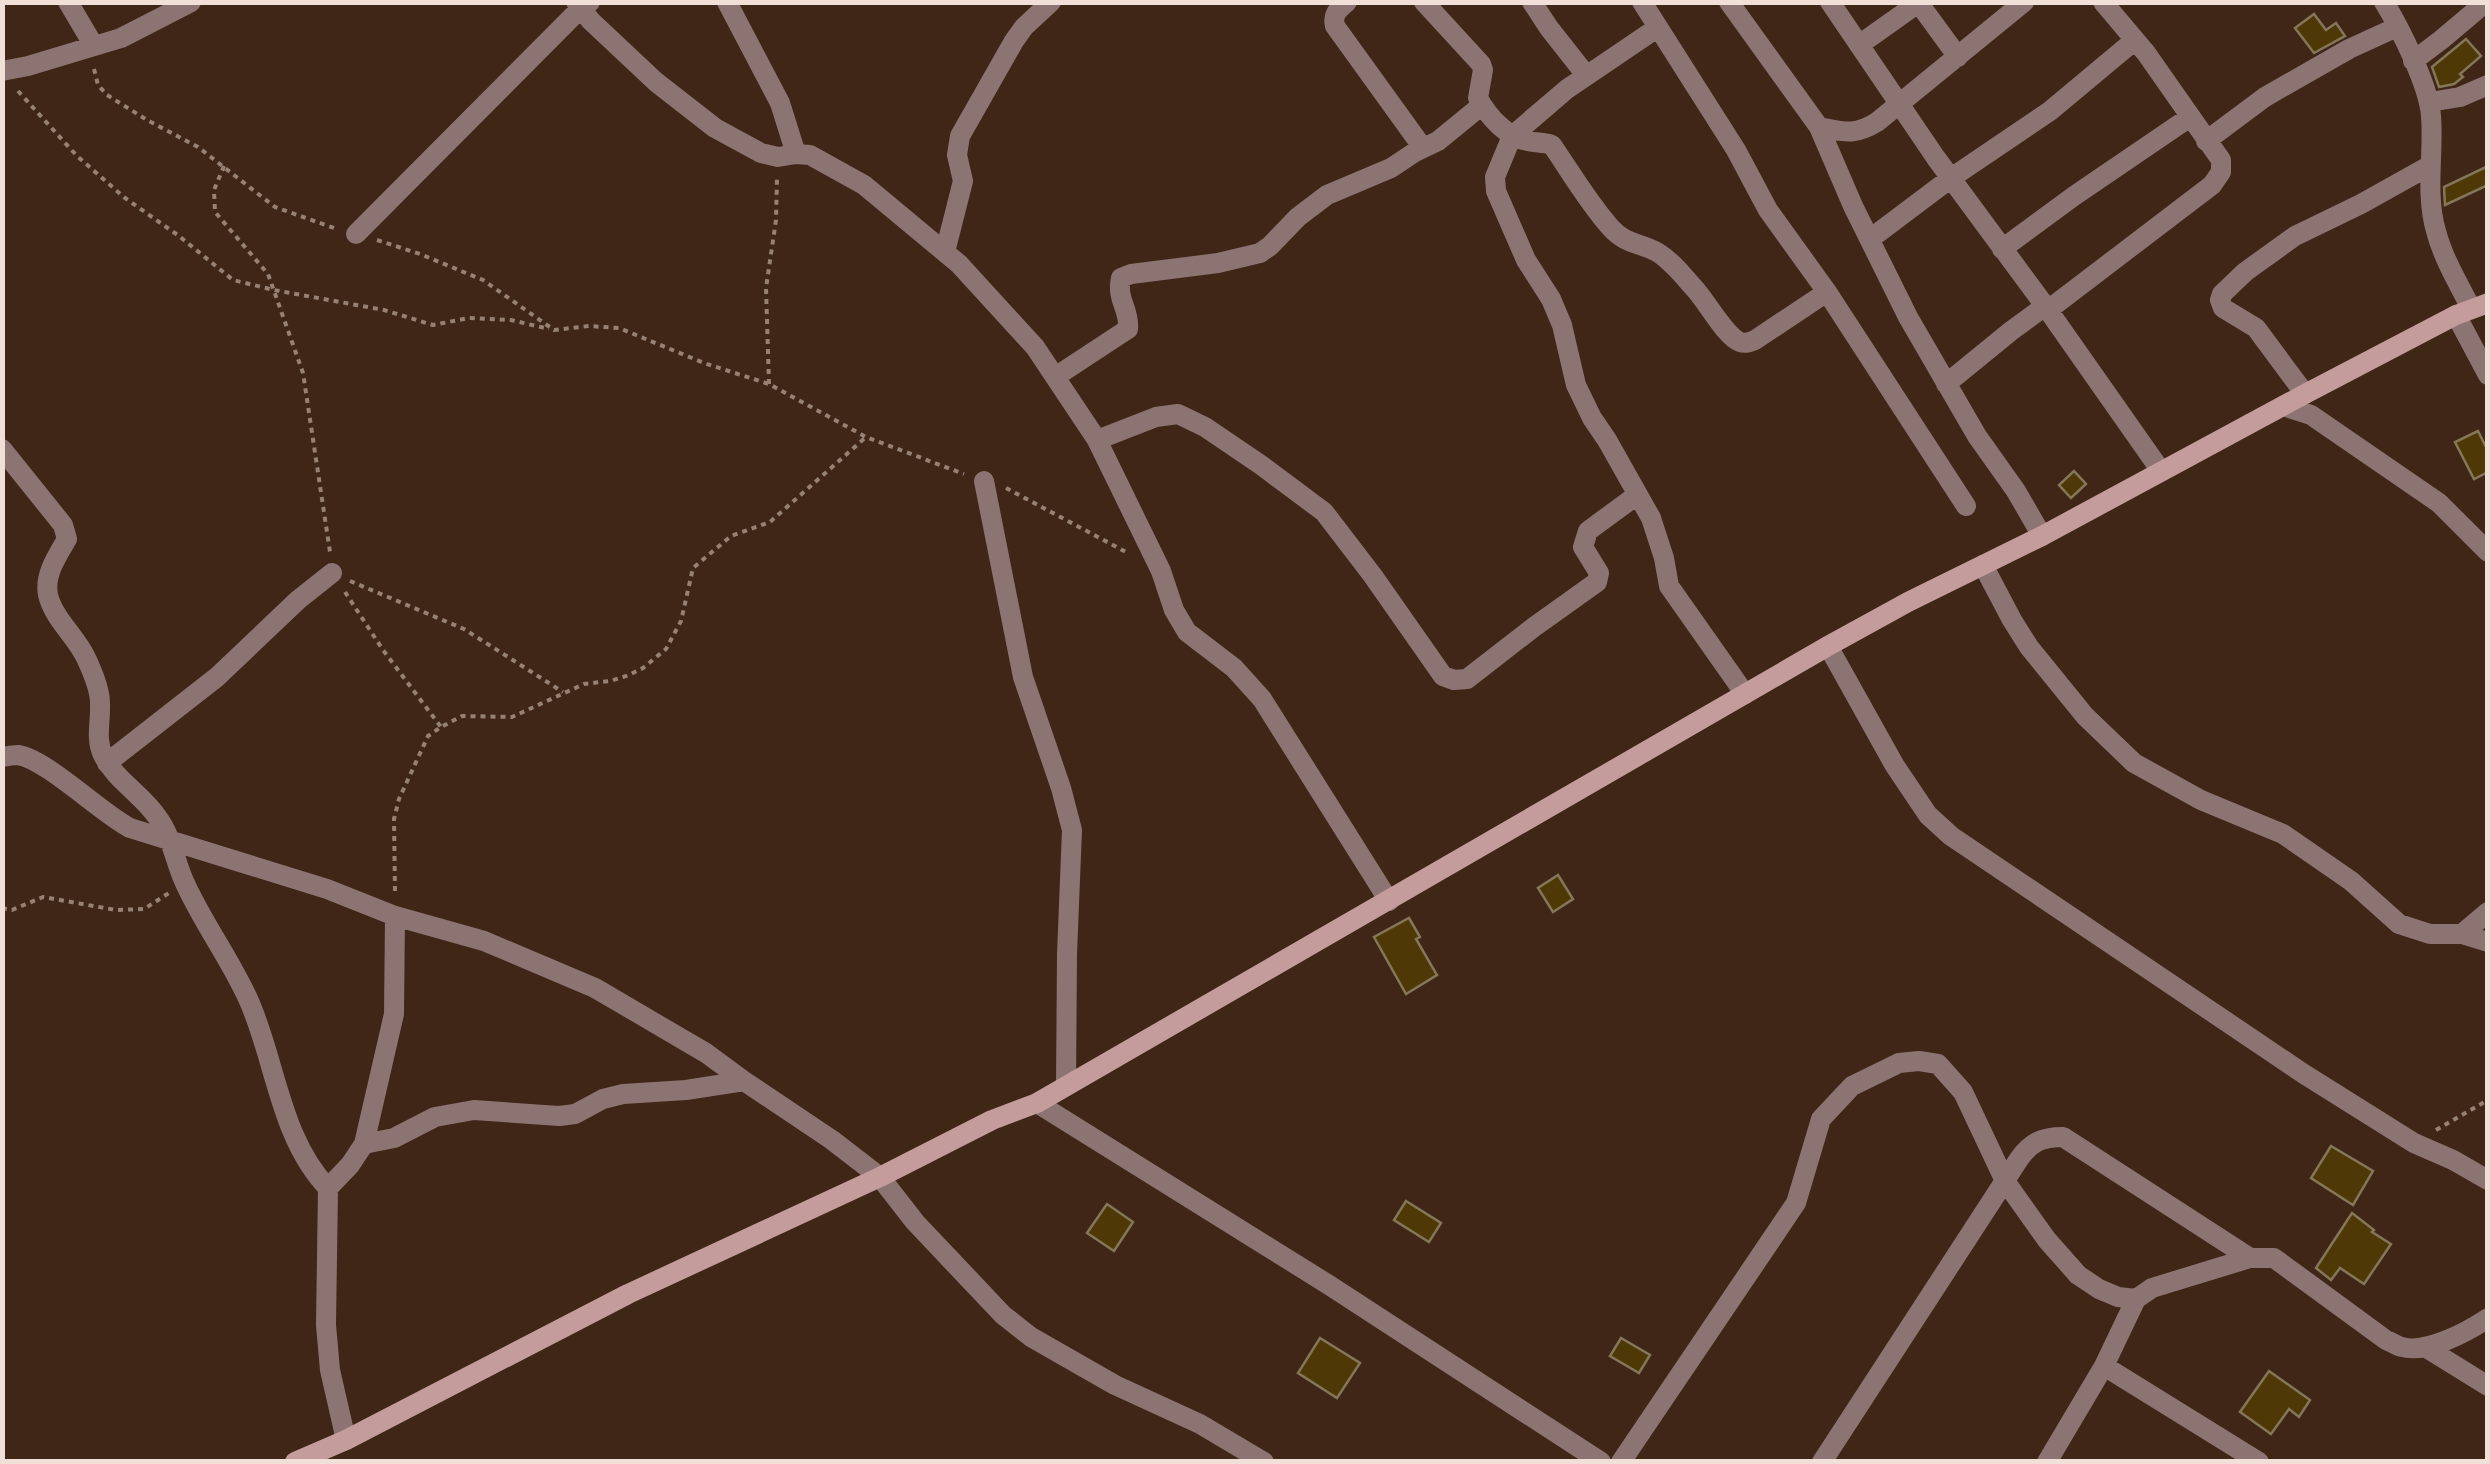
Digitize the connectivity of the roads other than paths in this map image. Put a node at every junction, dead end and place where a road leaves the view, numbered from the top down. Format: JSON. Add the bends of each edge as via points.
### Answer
{"nodes":[{"id":1,"x":68,"y":2,"type":"edge"},
{"id":2,"x":191,"y":2,"type":"edge"},
{"id":3,"x":726,"y":2,"type":"edge"},
{"id":4,"x":1051,"y":2,"type":"edge"},
{"id":5,"x":1347,"y":2,"type":"edge"},
{"id":6,"x":1424,"y":2,"type":"edge"},
{"id":7,"x":1532,"y":2,"type":"edge"},
{"id":8,"x":1642,"y":2,"type":"edge"},
{"id":9,"x":1729,"y":2,"type":"edge"},
{"id":10,"x":1830,"y":2,"type":"edge"},
{"id":11,"x":2024,"y":2,"type":"edge"},
{"id":12,"x":2103,"y":2,"type":"edge"},
{"id":13,"x":2384,"y":2,"type":"edge"},
{"id":14,"x":2486,"y":2,"type":"edge"},
{"id":15,"x":1918,"y":3,"type":"edge"},
{"id":16,"x":582,"y":4,"type":"edge"},
{"id":17,"x":2397,"y":27,"type":"junction"},
{"id":18,"x":1657,"y":28,"type":"junction"},
{"id":19,"x":2136,"y":40,"type":"junction"},
{"id":20,"x":1859,"y":45,"type":"junction"},
{"id":21,"x":94,"y":46,"type":"junction"},
{"id":22,"x":1958,"y":57,"type":"junction"},
{"id":23,"x":2413,"y":61,"type":"junction"},
{"id":24,"x":1586,"y":76,"type":"junction"},
{"id":25,"x":8,"y":78,"type":"edge"},
{"id":26,"x":2488,"y":85,"type":"edge"},
{"id":27,"x":2430,"y":102,"type":"junction"},
{"id":28,"x":1900,"y":104,"type":"junction"},
{"id":29,"x":1482,"y":105,"type":"junction"},
{"id":30,"x":2190,"y":118,"type":"junction"},
{"id":31,"x":1819,"y":127,"type":"junction"},
{"id":32,"x":1512,"y":136,"type":"junction"},
{"id":33,"x":2206,"y":141,"type":"junction"},
{"id":34,"x":1423,"y":148,"type":"junction"},
{"id":35,"x":787,"y":156,"type":"junction"},
{"id":36,"x":2429,"y":166,"type":"junction"},
{"id":37,"x":1951,"y":178,"type":"junction"},
{"id":38,"x":356,"y":234,"type":"road end"},
{"id":39,"x":1870,"y":239,"type":"junction"},
{"id":40,"x":2002,"y":250,"type":"junction"},
{"id":41,"x":945,"y":252,"type":"junction"},
{"id":42,"x":1828,"y":292,"type":"junction"},
{"id":43,"x":2046,"y":308,"type":"junction"},
{"id":44,"x":2472,"y":309,"type":"edge"},
{"id":45,"x":2488,"y":375,"type":"edge"},
{"id":46,"x":1055,"y":378,"type":"junction"},
{"id":47,"x":1946,"y":384,"type":"junction"},
{"id":48,"x":2305,"y":394,"type":"junction"},
{"id":49,"x":2283,"y":406,"type":"junction"},
{"id":50,"x":1097,"y":440,"type":"junction"},
{"id":51,"x":2,"y":449,"type":"edge"},
{"id":52,"x":2161,"y":471,"type":"junction"},
{"id":53,"x":984,"y":481,"type":"road end"},
{"id":54,"x":1637,"y":496,"type":"junction"},
{"id":55,"x":1966,"y":506,"type":"dead end"},
{"id":56,"x":2042,"y":536,"type":"junction"},
{"id":57,"x":2488,"y":552,"type":"edge"},
{"id":58,"x":1983,"y":566,"type":"junction"},
{"id":59,"x":332,"y":573,"type":"road end"},
{"id":60,"x":1828,"y":646,"type":"junction"},
{"id":61,"x":1746,"y":694,"type":"junction"},
{"id":62,"x":2,"y":757,"type":"edge"},
{"id":63,"x":107,"y":762,"type":"junction"},
{"id":64,"x":168,"y":840,"type":"junction"},
{"id":65,"x":1389,"y":901,"type":"junction"},
{"id":66,"x":2488,"y":912,"type":"edge"},
{"id":67,"x":395,"y":916,"type":"junction"},
{"id":68,"x":2462,"y":934,"type":"junction"},
{"id":69,"x":2488,"y":942,"type":"edge"},
{"id":70,"x":744,"y":1081,"type":"junction"},
{"id":71,"x":1066,"y":1086,"type":"junction"},
{"id":72,"x":1036,"y":1103,"type":"junction"},
{"id":73,"x":364,"y":1144,"type":"junction"},
{"id":74,"x":880,"y":1178,"type":"junction"},
{"id":75,"x":2488,"y":1180,"type":"edge"},
{"id":76,"x":2005,"y":1181,"type":"junction"},
{"id":77,"x":328,"y":1188,"type":"junction"},
{"id":78,"x":2250,"y":1258,"type":"junction"},
{"id":79,"x":2136,"y":1299,"type":"junction"},
{"id":80,"x":2488,"y":1318,"type":"edge"},
{"id":81,"x":2425,"y":1348,"type":"junction"},
{"id":82,"x":2104,"y":1366,"type":"junction"},
{"id":83,"x":2488,"y":1386,"type":"edge"},
{"id":84,"x":346,"y":1440,"type":"junction"},
{"id":85,"x":295,"y":1462,"type":"edge"},
{"id":86,"x":1264,"y":1462,"type":"edge"},
{"id":87,"x":1601,"y":1462,"type":"edge"},
{"id":88,"x":1621,"y":1462,"type":"edge"},
{"id":89,"x":1822,"y":1462,"type":"edge"},
{"id":90,"x":2046,"y":1462,"type":"edge"},
{"id":91,"x":2259,"y":1462,"type":"edge"}],
"edges":[{"from":1,"to":21,"type":"street"},
{"from":2,"to":21,"type":"street"},
{"from":3,"to":35,"type":"street","via":[[780,103]]},
{"from":4,"to":41,"type":"street","via":[[1024,26],[960,136],[963,181]]},
{"from":5,"to":34,"type":"street","via":[[1336,12],[1335,26]]},
{"from":6,"to":29,"type":"street","via":[[1481,64]]},
{"from":7,"to":24,"type":"street"},
{"from":8,"to":18,"type":"street"},
{"from":9,"to":31,"type":"street"},
{"from":10,"to":20,"type":"street"},
{"from":11,"to":22,"type":"street"},
{"from":12,"to":19,"type":"street"},
{"from":13,"to":17,"type":"street"},
{"from":14,"to":23,"type":"street"},
{"from":15,"to":20,"type":"street"},
{"from":15,"to":22,"type":"street"},
{"from":16,"to":35,"type":"street","via":[[591,21],[714,128],[762,152]]},
{"from":16,"to":38,"type":"street"},
{"from":17,"to":23,"type":"street"},
{"from":17,"to":33,"type":"street","via":[[2265,96]]},
{"from":18,"to":24,"type":"street"},
{"from":18,"to":42,"type":"street","via":[[1768,210]]},
{"from":19,"to":30,"type":"street"},
{"from":19,"to":37,"type":"street","via":[[2050,111]]},
{"from":20,"to":28,"type":"street"},
{"from":21,"to":25,"type":"street"},
{"from":22,"to":28,"type":"street"},
{"from":23,"to":27,"type":"street"},
{"from":24,"to":32,"type":"street"},
{"from":26,"to":27,"type":"street"},
{"from":27,"to":36,"type":"street"},
{"from":28,"to":31,"type":"street","via":[[1862,131]]},
{"from":28,"to":37,"type":"street"},
{"from":29,"to":32,"type":"street"},
{"from":29,"to":34,"type":"street"},
{"from":30,"to":33,"type":"street"},
{"from":30,"to":40,"type":"street"},
{"from":31,"to":39,"type":"street"},
{"from":32,"to":42,"type":"street","via":[[1552,145],[1610,227],[1665,258],[1739,342],[1755,340]]},
{"from":32,"to":54,"type":"street","via":[[1495,176],[1496,192],[1562,325],[1576,385]]},
{"from":33,"to":43,"type":"street","via":[[2222,162],[2216,180]]},
{"from":34,"to":46,"type":"street","via":[[1327,195],[1260,253],[1121,278],[1128,328]]},
{"from":35,"to":41,"type":"street","via":[[810,155],[864,184]]},
{"from":36,"to":44,"type":"street","via":[[2434,228]]},
{"from":36,"to":48,"type":"street","via":[[2295,236],[2222,294],[2223,308],[2256,328]]},
{"from":37,"to":39,"type":"street"},
{"from":37,"to":40,"type":"street"},
{"from":39,"to":47,"type":"street"},
{"from":40,"to":43,"type":"street"},
{"from":41,"to":46,"type":"street","via":[[1035,347]]},
{"from":42,"to":55,"type":"street"},
{"from":43,"to":47,"type":"street"},
{"from":43,"to":52,"type":"street"},
{"from":44,"to":45,"type":"street"},
{"from":44,"to":48,"type":"street"},
{"from":46,"to":50,"type":"street"},
{"from":47,"to":56,"type":"street"},
{"from":48,"to":49,"type":"street"},
{"from":49,"to":52,"type":"street"},
{"from":49,"to":57,"type":"street","via":[[2310,416],[2439,503]]},
{"from":50,"to":54,"type":"street","via":[[1178,414],[1247,455],[1324,512],[1442,676],[1454,680],[1467,680],[1597,582],[1585,537]]},
{"from":50,"to":65,"type":"street","via":[[1187,632],[1262,699]]},
{"from":51,"to":63,"type":"street","via":[[66,532],[48,597],[96,683],[97,738]]},
{"from":52,"to":56,"type":"street"},
{"from":53,"to":71,"type":"street","via":[[1022,677],[1072,830]]},
{"from":54,"to":61,"type":"street","via":[[1669,586]]},
{"from":56,"to":58,"type":"street"},
{"from":58,"to":60,"type":"street"},
{"from":58,"to":68,"type":"street","via":[[2029,647],[2134,763],[2283,834],[2399,924],[2430,934]]},
{"from":59,"to":63,"type":"street","via":[[218,677]]},
{"from":60,"to":61,"type":"street"},
{"from":60,"to":75,"type":"street","via":[[1895,766],[1951,836],[2304,1074]]},
{"from":61,"to":65,"type":"street"},
{"from":62,"to":64,"type":"street","via":[[44,766],[116,821]]},
{"from":63,"to":64,"type":"street","via":[[156,815]]},
{"from":64,"to":67,"type":"street"},
{"from":64,"to":77,"type":"street","via":[[184,883],[249,1000],[290,1125]]},
{"from":65,"to":71,"type":"street"},
{"from":66,"to":68,"type":"street"},
{"from":67,"to":70,"type":"street","via":[[484,941],[596,988]]},
{"from":67,"to":73,"type":"street","via":[[394,1014]]},
{"from":68,"to":69,"type":"street"},
{"from":70,"to":73,"type":"street","via":[[623,1094],[559,1116],[474,1110],[435,1116],[394,1138]]},
{"from":70,"to":74,"type":"street"},
{"from":71,"to":72,"type":"street"},
{"from":72,"to":74,"type":"street"},
{"from":72,"to":87,"type":"street"},
{"from":73,"to":77,"type":"street"},
{"from":74,"to":84,"type":"street","via":[[628,1294]]},
{"from":74,"to":86,"type":"street","via":[[914,1222],[1031,1337]]},
{"from":76,"to":78,"type":"street","via":[[2029,1145],[2063,1137]]},
{"from":76,"to":79,"type":"street","via":[[2078,1274],[2099,1289]]},
{"from":76,"to":88,"type":"street","via":[[1962,1092],[1938,1064],[1900,1063],[1852,1086],[1822,1119],[1796,1203]]},
{"from":76,"to":89,"type":"street"},
{"from":77,"to":84,"type":"street","via":[[326,1325]]},
{"from":78,"to":79,"type":"street"},
{"from":78,"to":81,"type":"street","via":[[2274,1258],[2386,1340]]},
{"from":79,"to":82,"type":"street"},
{"from":80,"to":81,"type":"street"},
{"from":81,"to":83,"type":"street"},
{"from":82,"to":90,"type":"street"},
{"from":82,"to":91,"type":"street"},
{"from":84,"to":85,"type":"street"}]}
